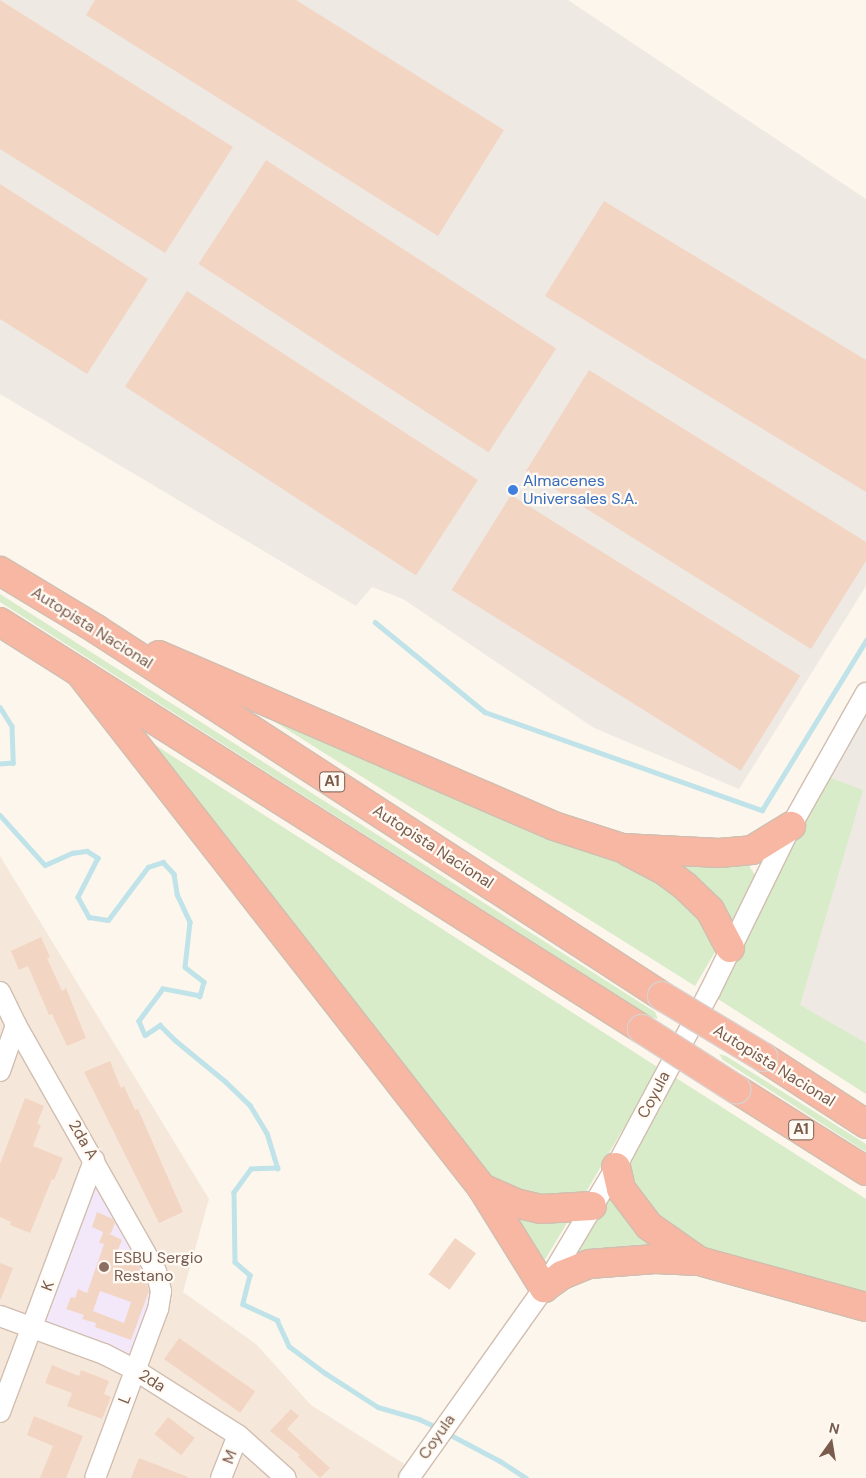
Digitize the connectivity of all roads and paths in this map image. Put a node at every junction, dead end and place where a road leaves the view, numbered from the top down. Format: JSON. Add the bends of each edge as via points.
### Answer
{"nodes":[{"id":1,"x":0,"y":571,"type":"edge"},
{"id":2,"x":0,"y":622,"type":"edge"},
{"id":3,"x":96,"y":629,"type":"junction"},
{"id":4,"x":80,"y":672,"type":"junction"},
{"id":5,"x":866,"y":693,"type":"edge"},
{"id":6,"x":791,"y":826,"type":"junction"},
{"id":7,"x":622,"y":848,"type":"junction"},
{"id":8,"x":730,"y":948,"type":"junction"},
{"id":9,"x":0,"y":992,"type":"edge"},
{"id":10,"x":16,"y":1025,"type":"junction"},
{"id":11,"x":0,"y":1071,"type":"edge"},
{"id":12,"x":866,"y":1124,"type":"edge"},
{"id":13,"x":94,"y":1160,"type":"junction"},
{"id":14,"x":616,"y":1167,"type":"junction"},
{"id":15,"x":866,"y":1171,"type":"edge"},
{"id":16,"x":482,"y":1188,"type":"junction"},
{"id":17,"x":592,"y":1206,"type":"junction"},
{"id":18,"x":699,"y":1261,"type":"junction"},
{"id":19,"x":544,"y":1288,"type":"junction"},
{"id":20,"x":161,"y":1291,"type":"joint"},
{"id":21,"x":866,"y":1307,"type":"edge"},
{"id":22,"x":0,"y":1316,"type":"edge"},
{"id":23,"x":32,"y":1328,"type":"junction"},
{"id":24,"x":135,"y":1370,"type":"junction"},
{"id":25,"x":0,"y":1412,"type":"edge"},
{"id":26,"x":238,"y":1435,"type":"junction"},
{"id":27,"x":95,"y":1478,"type":"edge"},
{"id":28,"x":221,"y":1478,"type":"edge"},
{"id":29,"x":286,"y":1478,"type":"edge"},
{"id":30,"x":409,"y":1478,"type":"edge"}],
"edges":[{"from":1,"to":3,"type":"highway","name":"Autopista Nacional","number":"A1"},
{"from":2,"to":4,"type":"highway","number":"A1"},
{"from":3,"to":7,"type":"highway","via":[[554,826]]},
{"from":3,"to":12,"type":"highway","name":"Autopista Nacional","number":"A1","bridge":true,"via":[[662,996]]},
{"from":4,"to":15,"type":"highway","number":"A1","bridge":true},
{"from":4,"to":16,"type":"highway"},
{"from":5,"to":6,"type":"street","name":"Coyula"},
{"from":6,"to":7,"type":"highway","via":[[752,850],[719,853]]},
{"from":6,"to":8,"type":"street","name":"Coyula"},
{"from":7,"to":8,"type":"highway","via":[[665,871],[686,887],[710,910]]},
{"from":8,"to":14,"type":"street","name":"Coyula"},
{"from":9,"to":10,"type":"street","name":"2da A"},
{"from":10,"to":11,"type":"street"},
{"from":10,"to":13,"type":"street","name":"2da A"},
{"from":13,"to":20,"type":"street","name":"2da A","via":[[156,1271]]},
{"from":13,"to":23,"type":"street","name":"K"},
{"from":14,"to":17,"type":"street","name":"Coyula"},
{"from":14,"to":18,"type":"highway","via":[[621,1189],[649,1226]]},
{"from":16,"to":17,"type":"highway","via":[[515,1203],[541,1209]]},
{"from":16,"to":19,"type":"highway"},
{"from":17,"to":19,"type":"street","name":"Coyula"},
{"from":18,"to":19,"type":"highway","via":[[655,1259],[589,1264],[562,1275]]},
{"from":18,"to":21,"type":"highway"},
{"from":19,"to":30,"type":"street","name":"Coyula"},
{"from":20,"to":24,"type":"street","name":"L","via":[[158,1309]]},
{"from":22,"to":23,"type":"street","name":"2da"},
{"from":23,"to":24,"type":"street","name":"2da","via":[[104,1354]]},
{"from":23,"to":25,"type":"street","name":"K"},
{"from":24,"to":26,"type":"street","name":"2da"},
{"from":24,"to":27,"type":"street","name":"L"},
{"from":26,"to":28,"type":"street","name":"M"},
{"from":26,"to":29,"type":"street","name":"2da"}]}
